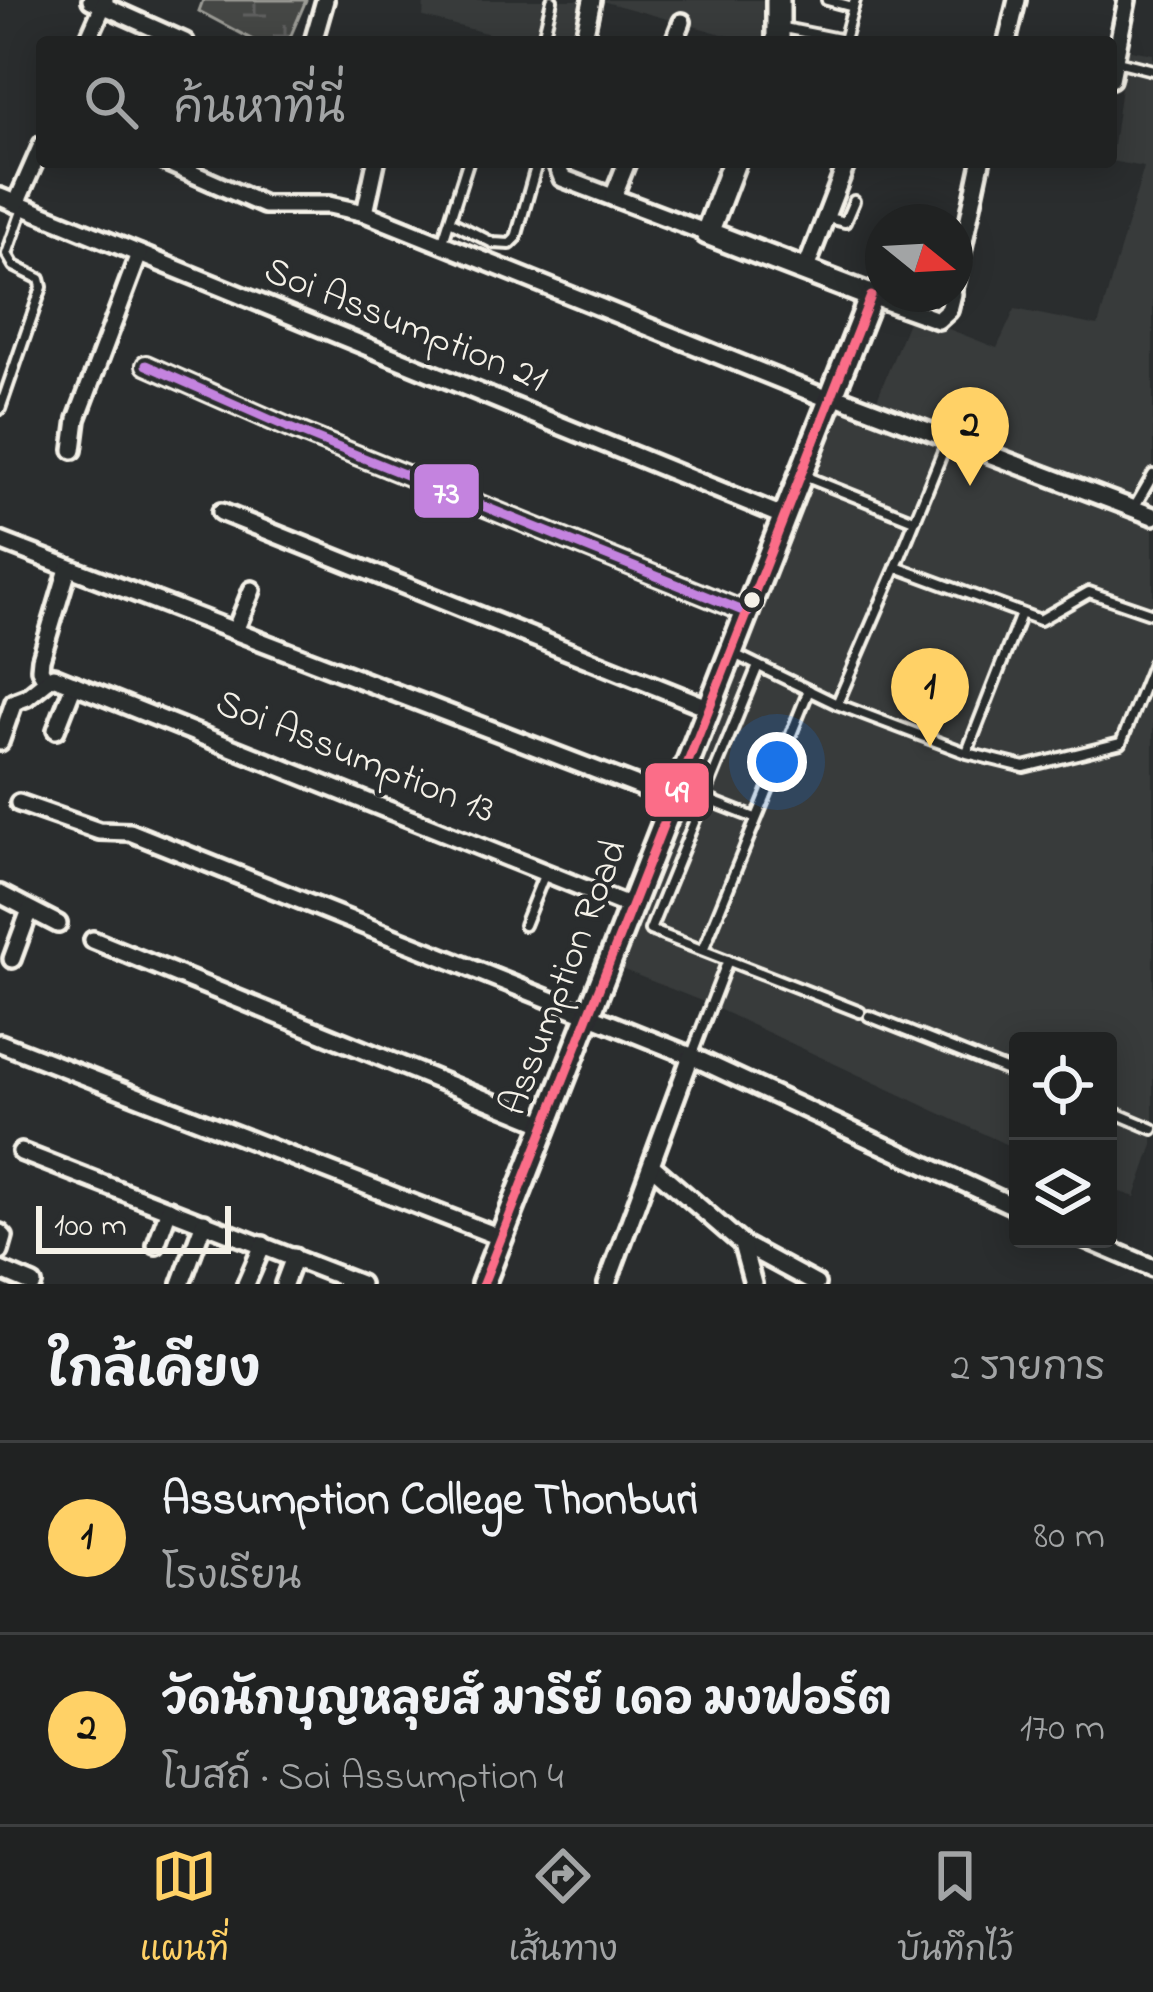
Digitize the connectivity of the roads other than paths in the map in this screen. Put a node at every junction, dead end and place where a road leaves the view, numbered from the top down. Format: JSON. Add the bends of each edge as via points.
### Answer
{"nodes":[{"id":1,"x":325,"y":0,"type":"edge"},
{"id":2,"x":552,"y":0,"type":"edge"},
{"id":3,"x":592,"y":0,"type":"edge"},
{"id":4,"x":778,"y":0,"type":"edge"},
{"id":5,"x":827,"y":0,"type":"edge"},
{"id":6,"x":1016,"y":0,"type":"edge"},
{"id":7,"x":1127,"y":0,"type":"edge"},
{"id":8,"x":100,"y":2,"type":"edge"},
{"id":9,"x":854,"y":3,"type":"edge"},
{"id":10,"x":682,"y":22,"type":"dead end"},
{"id":11,"x":777,"y":34,"type":"edge"},
{"id":12,"x":89,"y":36,"type":"edge"},
{"id":13,"x":172,"y":36,"type":"edge"},
{"id":14,"x":315,"y":36,"type":"edge"},
{"id":15,"x":543,"y":36,"type":"edge"},
{"id":16,"x":584,"y":36,"type":"edge"},
{"id":17,"x":676,"y":36,"type":"edge"},
{"id":18,"x":849,"y":36,"type":"edge"},
{"id":19,"x":1008,"y":36,"type":"edge"},
{"id":20,"x":1117,"y":43,"type":"edge"},
{"id":21,"x":1117,"y":61,"type":"edge"},
{"id":22,"x":1153,"y":70,"type":"edge"},
{"id":23,"x":36,"y":157,"type":"edge"},
{"id":24,"x":180,"y":168,"type":"edge"},
{"id":25,"x":375,"y":168,"type":"edge"},
{"id":26,"x":466,"y":168,"type":"edge"},
{"id":27,"x":536,"y":168,"type":"edge"},
{"id":28,"x":558,"y":168,"type":"edge"},
{"id":29,"x":625,"y":168,"type":"edge"},
{"id":30,"x":732,"y":168,"type":"edge"},
{"id":31,"x":845,"y":168,"type":"edge"},
{"id":32,"x":981,"y":168,"type":"edge"},
{"id":33,"x":613,"y":197,"type":"junction"},
{"id":34,"x":854,"y":201,"type":"dead end"},
{"id":35,"x":13,"y":203,"type":"edge"},
{"id":36,"x":973,"y":204,"type":"edge"},
{"id":37,"x":365,"y":213,"type":"junction"},
{"id":38,"x":826,"y":218,"type":"junction"},
{"id":39,"x":450,"y":220,"type":"junction"},
{"id":40,"x":707,"y":233,"type":"junction"},
{"id":41,"x":442,"y":244,"type":"junction"},
{"id":42,"x":139,"y":254,"type":"junction"},
{"id":43,"x":805,"y":271,"type":"junction"},
{"id":44,"x":865,"y":294,"type":"edge"},
{"id":45,"x":865,"y":312,"type":"edge"},
{"id":46,"x":916,"y":312,"type":"edge"},
{"id":47,"x":948,"y":312,"type":"edge"},
{"id":48,"x":146,"y":365,"type":"dead end"},
{"id":49,"x":832,"y":398,"type":"junction"},
{"id":50,"x":0,"y":409,"type":"edge"},
{"id":51,"x":948,"y":437,"type":"junction"},
{"id":52,"x":73,"y":450,"type":"dead end"},
{"id":53,"x":801,"y":475,"type":"junction"},
{"id":54,"x":1153,"y":475,"type":"edge"},
{"id":55,"x":1134,"y":508,"type":"junction"},
{"id":56,"x":221,"y":512,"type":"dead end"},
{"id":57,"x":1153,"y":516,"type":"edge"},
{"id":58,"x":785,"y":517,"type":"junction"},
{"id":59,"x":914,"y":520,"type":"junction"},
{"id":60,"x":0,"y":541,"type":"edge"},
{"id":61,"x":896,"y":567,"type":"junction"},
{"id":62,"x":68,"y":569,"type":"junction"},
{"id":63,"x":253,"y":590,"type":"dead end"},
{"id":64,"x":748,"y":613,"type":"junction"},
{"id":65,"x":1021,"y":614,"type":"junction"},
{"id":66,"x":1153,"y":614,"type":"edge"},
{"id":67,"x":235,"y":631,"type":"junction"},
{"id":68,"x":732,"y":653,"type":"junction"},
{"id":69,"x":1153,"y":662,"type":"edge"},
{"id":70,"x":758,"y":666,"type":"junction"},
{"id":71,"x":49,"y":677,"type":"junction"},
{"id":72,"x":74,"y":684,"type":"junction"},
{"id":73,"x":809,"y":690,"type":"junction"},
{"id":74,"x":7,"y":699,"type":"edge"},
{"id":75,"x":837,"y":704,"type":"junction"},
{"id":76,"x":710,"y":708,"type":"junction"},
{"id":77,"x":56,"y":730,"type":"dead end"},
{"id":78,"x":0,"y":742,"type":"edge"},
{"id":79,"x":967,"y":752,"type":"junction"},
{"id":80,"x":676,"y":794,"type":"junction"},
{"id":81,"x":704,"y":798,"type":"junction"},
{"id":82,"x":19,"y":803,"type":"dead end"},
{"id":83,"x":755,"y":818,"type":"junction"},
{"id":84,"x":545,"y":873,"type":"junction"},
{"id":85,"x":0,"y":894,"type":"edge"},
{"id":86,"x":30,"y":910,"type":"junction"},
{"id":87,"x":628,"y":914,"type":"junction"},
{"id":88,"x":58,"y":924,"type":"dead end"},
{"id":89,"x":524,"y":925,"type":"dead end"},
{"id":90,"x":650,"y":930,"type":"junction"},
{"id":91,"x":94,"y":940,"type":"dead end"},
{"id":92,"x":703,"y":950,"type":"junction"},
{"id":93,"x":11,"y":959,"type":"dead end"},
{"id":94,"x":728,"y":960,"type":"junction"},
{"id":95,"x":589,"y":1016,"type":"junction"},
{"id":96,"x":1,"y":1046,"type":"edge"},
{"id":97,"x":692,"y":1056,"type":"junction"},
{"id":98,"x":1009,"y":1071,"type":"edge"},
{"id":99,"x":1117,"y":1114,"type":"edge"},
{"id":100,"x":546,"y":1124,"type":"junction"},
{"id":101,"x":1153,"y":1129,"type":"edge"},
{"id":102,"x":21,"y":1152,"type":"dead end"},
{"id":103,"x":652,"y":1166,"type":"junction"},
{"id":104,"x":1009,"y":1204,"type":"edge"},
{"id":105,"x":169,"y":1209,"type":"junction"},
{"id":106,"x":204,"y":1222,"type":"junction"},
{"id":107,"x":0,"y":1233,"type":"edge"},
{"id":108,"x":502,"y":1238,"type":"junction"},
{"id":109,"x":742,"y":1244,"type":"junction"},
{"id":110,"x":156,"y":1245,"type":"dead end"},
{"id":111,"x":263,"y":1245,"type":"junction"},
{"id":112,"x":1106,"y":1248,"type":"edge"},
{"id":113,"x":0,"y":1251,"type":"edge"},
{"id":114,"x":294,"y":1257,"type":"junction"},
{"id":115,"x":1153,"y":1268,"type":"edge"},
{"id":116,"x":0,"y":1270,"type":"edge"},
{"id":117,"x":33,"y":1284,"type":"edge"},
{"id":118,"x":181,"y":1284,"type":"edge"},
{"id":119,"x":247,"y":1284,"type":"edge"},
{"id":120,"x":284,"y":1284,"type":"edge"},
{"id":121,"x":360,"y":1284,"type":"edge"},
{"id":122,"x":483,"y":1284,"type":"edge"},
{"id":123,"x":607,"y":1284,"type":"edge"},
{"id":124,"x":753,"y":1284,"type":"edge"},
{"id":125,"x":816,"y":1284,"type":"edge"}],
"edges":[{"from":1,"to":14,"type":"street"},
{"from":2,"to":15,"type":"lane"},
{"from":3,"to":16,"type":"street"},
{"from":4,"to":11,"type":"street"},
{"from":5,"to":9,"type":"lane"},
{"from":6,"to":19,"type":"street"},
{"from":7,"to":20,"type":"street"},
{"from":8,"to":12,"type":"street"},
{"from":8,"to":13,"type":"street"},
{"from":9,"to":18,"type":"lane"},
{"from":10,"to":17,"type":"street"},
{"from":21,"to":22,"type":"lane"},
{"from":23,"to":35,"type":"street"},
{"from":24,"to":37,"type":"street","via":[[264,205]]},
{"from":25,"to":37,"type":"street"},
{"from":26,"to":39,"type":"lane"},
{"from":27,"to":39,"type":"lane","via":[[510,244]]},
{"from":28,"to":33,"type":"street","via":[[562,178]]},
{"from":29,"to":33,"type":"street"},
{"from":30,"to":40,"type":"street"},
{"from":31,"to":38,"type":"street"},
{"from":32,"to":36,"type":"street"},
{"from":33,"to":40,"type":"street"},
{"from":34,"to":38,"type":"lane","via":[[845,222]]},
{"from":35,"to":42,"type":"street","name":"Soi Assumption 21"},
{"from":35,"to":50,"type":"lane","via":[[7,254],[43,287]]},
{"from":37,"to":41,"type":"street"},
{"from":38,"to":43,"type":"street"},
{"from":39,"to":41,"type":"lane"},
{"from":40,"to":43,"type":"street"},
{"from":41,"to":49,"type":"street"},
{"from":42,"to":52,"type":"street","via":[[76,419]]},
{"from":42,"to":58,"type":"street","name":"Soi Assumption 21"},
{"from":43,"to":44,"type":"street"},
{"from":45,"to":49,"type":"street","name":"Assumption Road"},
{"from":46,"to":47,"type":"street","via":[[938,320]]},
{"from":48,"to":64,"type":"street"},
{"from":49,"to":51,"type":"street"},
{"from":49,"to":53,"type":"street","name":"Assumption Road"},
{"from":51,"to":55,"type":"street"},
{"from":51,"to":59,"type":"lane"},
{"from":53,"to":58,"type":"street","name":"Assumption Road"},
{"from":53,"to":59,"type":"lane"},
{"from":54,"to":55,"type":"lane"},
{"from":55,"to":57,"type":"street"},
{"from":56,"to":76,"type":"street"},
{"from":58,"to":64,"type":"street","name":"Assumption Road"},
{"from":59,"to":61,"type":"lane"},
{"from":60,"to":62,"type":"street"},
{"from":61,"to":65,"type":"lane"},
{"from":61,"to":75,"type":"lane"},
{"from":62,"to":67,"type":"street"},
{"from":62,"to":71,"type":"street","via":[[41,659]]},
{"from":63,"to":67,"type":"street"},
{"from":64,"to":68,"type":"street","name":"Assumption Road"},
{"from":65,"to":66,"type":"lane","via":[[1044,619],[1089,592]]},
{"from":65,"to":79,"type":"lane"},
{"from":67,"to":80,"type":"street"},
{"from":68,"to":70,"type":"lane"},
{"from":68,"to":76,"type":"street","name":"Assumption Road"},
{"from":69,"to":79,"type":"lane","via":[[1117,746],[1024,767]]},
{"from":70,"to":73,"type":"lane"},
{"from":70,"to":81,"type":"lane"},
{"from":71,"to":72,"type":"street","name":"Soi Assumption 13"},
{"from":71,"to":74,"type":"street","via":[[27,697]]},
{"from":72,"to":77,"type":"street"},
{"from":72,"to":84,"type":"street","name":"Soi Assumption 13"},
{"from":73,"to":75,"type":"lane"},
{"from":73,"to":83,"type":"lane"},
{"from":74,"to":78,"type":"street"},
{"from":75,"to":79,"type":"lane"},
{"from":76,"to":80,"type":"street","name":"Assumption Road"},
{"from":80,"to":81,"type":"lane"},
{"from":80,"to":87,"type":"street","name":"Assumption Road"},
{"from":81,"to":83,"type":"lane"},
{"from":81,"to":90,"type":"lane"},
{"from":82,"to":95,"type":"street","via":[[99,831],[130,832]]},
{"from":83,"to":92,"type":"lane"},
{"from":84,"to":87,"type":"street","name":"Soi Assumption 13"},
{"from":84,"to":89,"type":"lane"},
{"from":85,"to":86,"type":"street"},
{"from":86,"to":88,"type":"street"},
{"from":86,"to":93,"type":"street"},
{"from":87,"to":90,"type":"lane"},
{"from":87,"to":95,"type":"street","name":"Assumption Road"},
{"from":90,"to":92,"type":"lane"},
{"from":91,"to":100,"type":"street"},
{"from":92,"to":94,"type":"lane"},
{"from":94,"to":97,"type":"lane"},
{"from":94,"to":98,"type":"lane"},
{"from":95,"to":97,"type":"street"},
{"from":95,"to":100,"type":"street","name":"Assumption Road"},
{"from":96,"to":108,"type":"street"},
{"from":97,"to":103,"type":"street"},
{"from":97,"to":104,"type":"street"},
{"from":99,"to":101,"type":"lane"},
{"from":100,"to":108,"type":"street","name":"Assumption Road"},
{"from":102,"to":105,"type":"street"},
{"from":103,"to":109,"type":"street"},
{"from":103,"to":123,"type":"street"},
{"from":105,"to":106,"type":"street"},
{"from":105,"to":110,"type":"street"},
{"from":106,"to":111,"type":"street"},
{"from":106,"to":118,"type":"street"},
{"from":107,"to":113,"type":"street"},
{"from":108,"to":122,"type":"street","name":"Assumption Road"},
{"from":109,"to":124,"type":"street"},
{"from":109,"to":125,"type":"street"},
{"from":111,"to":114,"type":"street"},
{"from":111,"to":119,"type":"street"},
{"from":112,"to":115,"type":"street"},
{"from":114,"to":120,"type":"street"},
{"from":114,"to":121,"type":"street"},
{"from":116,"to":117,"type":"street"}]}
